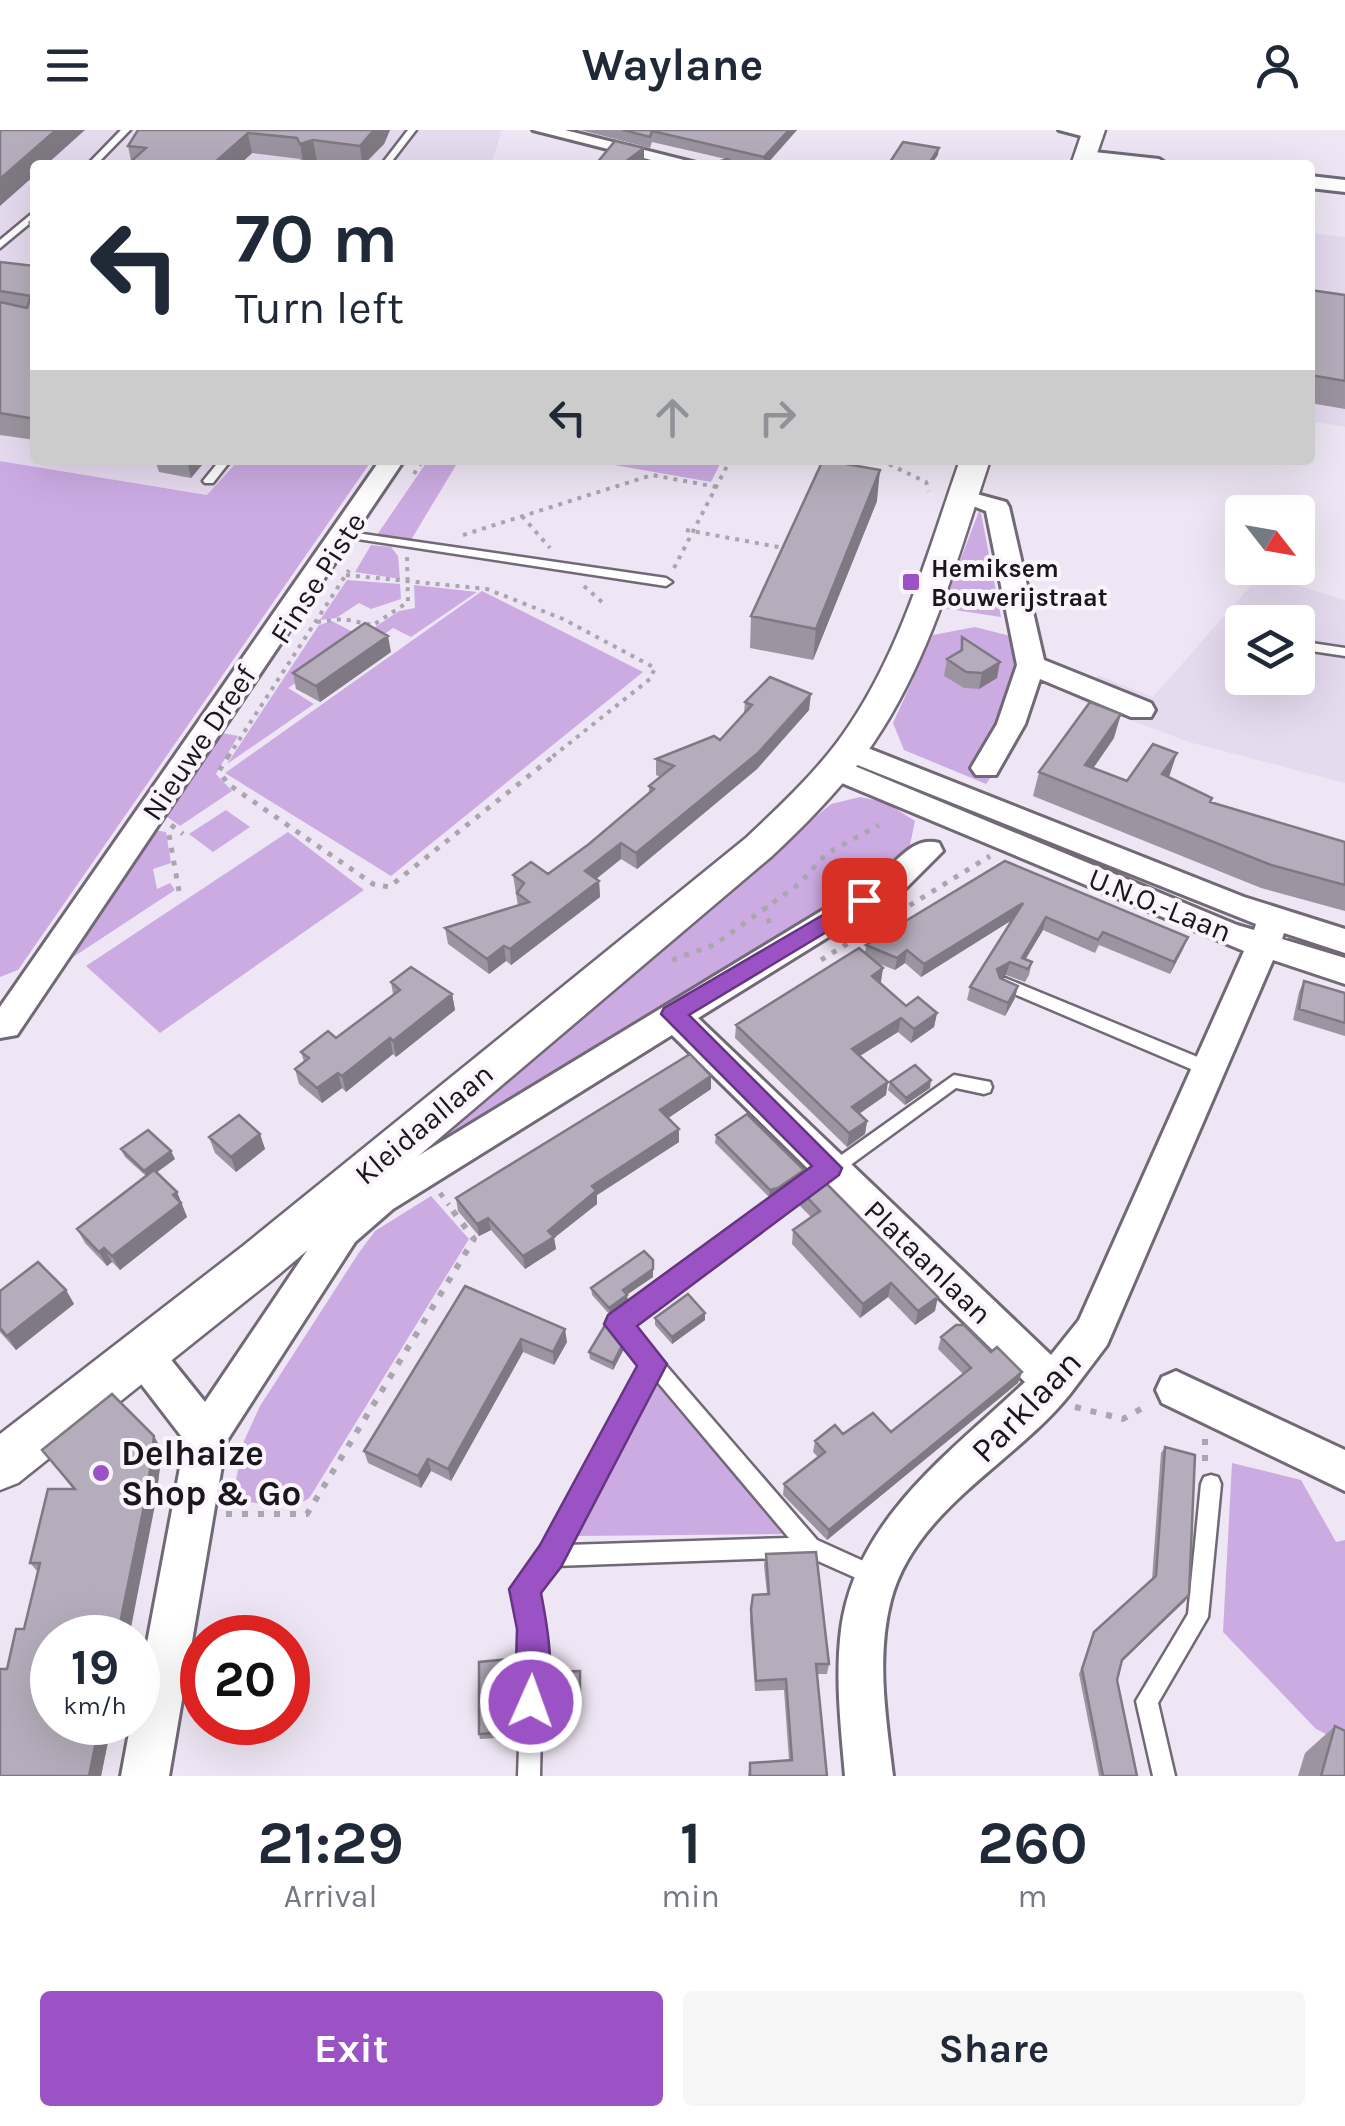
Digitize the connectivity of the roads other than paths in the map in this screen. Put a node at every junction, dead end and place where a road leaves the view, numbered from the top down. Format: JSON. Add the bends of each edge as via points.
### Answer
{"nodes":[{"id":1,"x":126,"y":130,"type":"edge"},
{"id":2,"x":412,"y":130,"type":"edge"},
{"id":3,"x":547,"y":130,"type":"edge"},
{"id":4,"x":1068,"y":130,"type":"edge"},
{"id":5,"x":1094,"y":132,"type":"edge"},
{"id":6,"x":612,"y":146,"type":"junction"},
{"id":7,"x":95,"y":160,"type":"edge"},
{"id":8,"x":388,"y":160,"type":"edge"},
{"id":9,"x":598,"y":160,"type":"edge"},
{"id":10,"x":673,"y":160,"type":"edge"},
{"id":11,"x":1084,"y":160,"type":"edge"},
{"id":12,"x":1315,"y":183,"type":"edge"},
{"id":13,"x":1345,"y":186,"type":"edge"},
{"id":14,"x":30,"y":219,"type":"edge"},
{"id":15,"x":0,"y":246,"type":"edge"},
{"id":16,"x":222,"y":465,"type":"edge"},
{"id":17,"x":971,"y":465,"type":"edge"},
{"id":18,"x":402,"y":468,"type":"edge"},
{"id":19,"x":209,"y":480,"type":"dead end"},
{"id":20,"x":946,"y":494,"type":"junction"},
{"id":21,"x":356,"y":537,"type":"junction"},
{"id":22,"x":666,"y":582,"type":"road end"},
{"id":23,"x":1315,"y":648,"type":"edge"},
{"id":24,"x":1345,"y":652,"type":"edge"},
{"id":25,"x":1032,"y":665,"type":"junction"},
{"id":26,"x":1141,"y":710,"type":"dead end"},
{"id":27,"x":842,"y":760,"type":"junction"},
{"id":28,"x":986,"y":768,"type":"dead end"},
{"id":29,"x":928,"y":852,"type":"dead end"},
{"id":30,"x":1270,"y":934,"type":"junction"},
{"id":31,"x":1345,"y":941,"type":"edge"},
{"id":32,"x":1345,"y":971,"type":"edge"},
{"id":33,"x":1005,"y":984,"type":"edge"},
{"id":34,"x":672,"y":1014,"type":"junction"},
{"id":35,"x":5,"y":1026,"type":"dead end"},
{"id":36,"x":1211,"y":1070,"type":"junction"},
{"id":37,"x":984,"y":1088,"type":"dead end"},
{"id":38,"x":830,"y":1168,"type":"junction"},
{"id":39,"x":142,"y":1354,"type":"junction"},
{"id":40,"x":654,"y":1364,"type":"junction"},
{"id":41,"x":1049,"y":1388,"type":"junction"},
{"id":42,"x":1193,"y":1397,"type":"road end"},
{"id":43,"x":206,"y":1436,"type":"junction"},
{"id":44,"x":0,"y":1465,"type":"edge"},
{"id":45,"x":1345,"y":1471,"type":"edge"},
{"id":46,"x":1211,"y":1484,"type":"road end"},
{"id":47,"x":810,"y":1546,"type":"junction"},
{"id":48,"x":550,"y":1556,"type":"junction"},
{"id":49,"x":876,"y":1578,"type":"junction"},
{"id":50,"x":145,"y":1776,"type":"edge"},
{"id":51,"x":529,"y":1776,"type":"edge"},
{"id":52,"x":869,"y":1776,"type":"edge"},
{"id":53,"x":1164,"y":1776,"type":"edge"}],
"edges":[{"from":1,"to":7,"type":"lane"},
{"from":2,"to":8,"type":"lane"},
{"from":3,"to":6,"type":"street"},
{"from":4,"to":5,"type":"street"},
{"from":5,"to":11,"type":"street"},
{"from":6,"to":9,"type":"street"},
{"from":6,"to":10,"type":"street"},
{"from":12,"to":13,"type":"street"},
{"from":14,"to":15,"type":"lane"},
{"from":16,"to":19,"type":"lane"},
{"from":17,"to":20,"type":"street","name":"Kleidaallaan"},
{"from":18,"to":21,"type":"street","name":"Nieuwe Dreef"},
{"from":20,"to":25,"type":"street","via":[[996,508]]},
{"from":20,"to":27,"type":"street","name":"Kleidaallaan","via":[[885,693]]},
{"from":21,"to":22,"type":"lane"},
{"from":21,"to":35,"type":"street","name":"Nieuwe Dreef"},
{"from":23,"to":24,"type":"lane"},
{"from":25,"to":26,"type":"street"},
{"from":25,"to":28,"type":"street","via":[[1012,724]]},
{"from":27,"to":30,"type":"street","name":"U.N.O.-Laan"},
{"from":27,"to":39,"type":"street","name":"Kleidaallaan","via":[[759,847]]},
{"from":29,"to":34,"type":"street","via":[[893,882]]},
{"from":30,"to":31,"type":"street","name":"U.N.O.-Laan"},
{"from":30,"to":32,"type":"street","name":"U.N.O.-Laan"},
{"from":30,"to":36,"type":"street","name":"Parklaan"},
{"from":33,"to":36,"type":"lane"},
{"from":34,"to":38,"type":"street","name":"Plataanlaan"},
{"from":34,"to":43,"type":"street","via":[[380,1198],[342,1230]]},
{"from":36,"to":41,"type":"street","name":"Parklaan","via":[[1093,1332]]},
{"from":37,"to":38,"type":"lane","via":[[954,1081]]},
{"from":38,"to":40,"type":"lane","via":[[618,1324]]},
{"from":38,"to":41,"type":"street","name":"Plataanlaan"},
{"from":39,"to":43,"type":"street"},
{"from":39,"to":44,"type":"street","name":"Kleidaallaan"},
{"from":40,"to":47,"type":"lane"},
{"from":40,"to":48,"type":"lane"},
{"from":41,"to":49,"type":"street","name":"Parklaan","via":[[920,1513]]},
{"from":42,"to":45,"type":"street"},
{"from":43,"to":50,"type":"street"},
{"from":46,"to":53,"type":"lane","via":[[1198,1617],[1147,1701]]},
{"from":47,"to":48,"type":"lane"},
{"from":47,"to":49,"type":"lane"},
{"from":48,"to":51,"type":"lane","via":[[524,1589],[533,1629]]},
{"from":49,"to":52,"type":"street","name":"Parklaan","via":[[861,1660]]}]}
